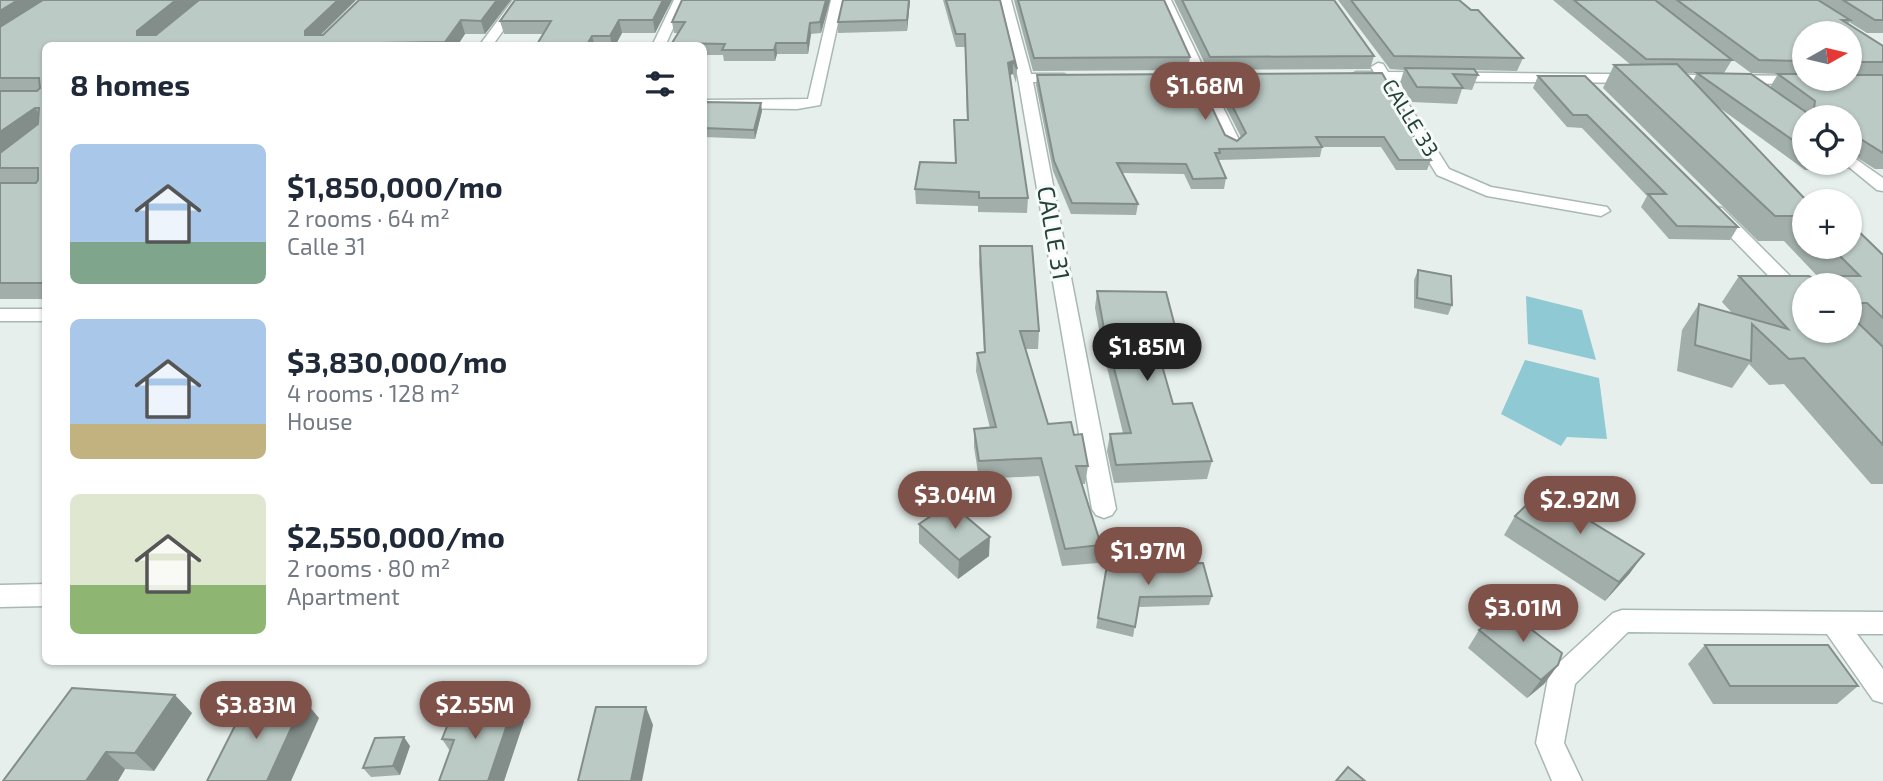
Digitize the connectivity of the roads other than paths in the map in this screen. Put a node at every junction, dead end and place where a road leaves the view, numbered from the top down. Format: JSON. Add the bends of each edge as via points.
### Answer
{"nodes":[{"id":1,"x":519,"y":0,"type":"edge"},
{"id":2,"x":680,"y":0,"type":"edge"},
{"id":3,"x":836,"y":0,"type":"edge"},
{"id":4,"x":1005,"y":0,"type":"edge"},
{"id":5,"x":1165,"y":0,"type":"edge"},
{"id":6,"x":488,"y":42,"type":"edge"},
{"id":7,"x":659,"y":42,"type":"edge"},
{"id":8,"x":1369,"y":54,"type":"edge"},
{"id":9,"x":1726,"y":63,"type":"edge"},
{"id":10,"x":1259,"y":76,"type":"edge"},
{"id":11,"x":1343,"y":76,"type":"edge"},
{"id":12,"x":1385,"y":76,"type":"junction"},
{"id":13,"x":1148,"y":77,"type":"edge"},
{"id":14,"x":1203,"y":77,"type":"junction"},
{"id":15,"x":1581,"y":77,"type":"junction"},
{"id":16,"x":1025,"y":78,"type":"junction"},
{"id":17,"x":1079,"y":78,"type":"edge"},
{"id":18,"x":1746,"y":78,"type":"junction"},
{"id":19,"x":1792,"y":79,"type":"edge"},
{"id":20,"x":1766,"y":94,"type":"edge"},
{"id":21,"x":1600,"y":96,"type":"edge"},
{"id":22,"x":707,"y":104,"type":"edge"},
{"id":23,"x":1233,"y":144,"type":"edge"},
{"id":24,"x":1862,"y":169,"type":"edge"},
{"id":25,"x":1883,"y":186,"type":"edge"},
{"id":26,"x":1706,"y":202,"type":"edge"},
{"id":27,"x":1601,"y":211,"type":"dead end"},
{"id":28,"x":1792,"y":289,"type":"edge"},
{"id":29,"x":0,"y":315,"type":"edge"},
{"id":30,"x":42,"y":315,"type":"edge"},
{"id":31,"x":1104,"y":509,"type":"dead end"},
{"id":32,"x":42,"y":595,"type":"edge"},
{"id":33,"x":0,"y":596,"type":"edge"},
{"id":34,"x":1834,"y":623,"type":"junction"},
{"id":35,"x":1883,"y":623,"type":"edge"},
{"id":36,"x":1883,"y":691,"type":"edge"},
{"id":37,"x":1567,"y":781,"type":"edge"}],
"edges":[{"from":1,"to":6,"type":"street"},
{"from":2,"to":7,"type":"street"},
{"from":3,"to":22,"type":"street","via":[[817,99],[797,105]]},
{"from":4,"to":16,"type":"street","name":"CALLE 31"},
{"from":5,"to":14,"type":"street"},
{"from":8,"to":12,"type":"street","name":"CALLE 33"},
{"from":9,"to":18,"type":"street"},
{"from":10,"to":14,"type":"street"},
{"from":11,"to":12,"type":"street"},
{"from":12,"to":15,"type":"street"},
{"from":12,"to":27,"type":"street","name":"CALLE 33","via":[[1443,173],[1487,191]]},
{"from":13,"to":14,"type":"street"},
{"from":14,"to":23,"type":"street"},
{"from":15,"to":18,"type":"street"},
{"from":15,"to":21,"type":"street"},
{"from":16,"to":17,"type":"street"},
{"from":16,"to":31,"type":"street","name":"CALLE 31"},
{"from":18,"to":19,"type":"street"},
{"from":18,"to":20,"type":"street"},
{"from":24,"to":25,"type":"street"},
{"from":26,"to":28,"type":"street"},
{"from":29,"to":30,"type":"street"},
{"from":32,"to":33,"type":"street"},
{"from":34,"to":35,"type":"street"},
{"from":34,"to":36,"type":"street"},
{"from":34,"to":37,"type":"street","via":[[1622,621],[1562,678],[1550,743]]}]}
